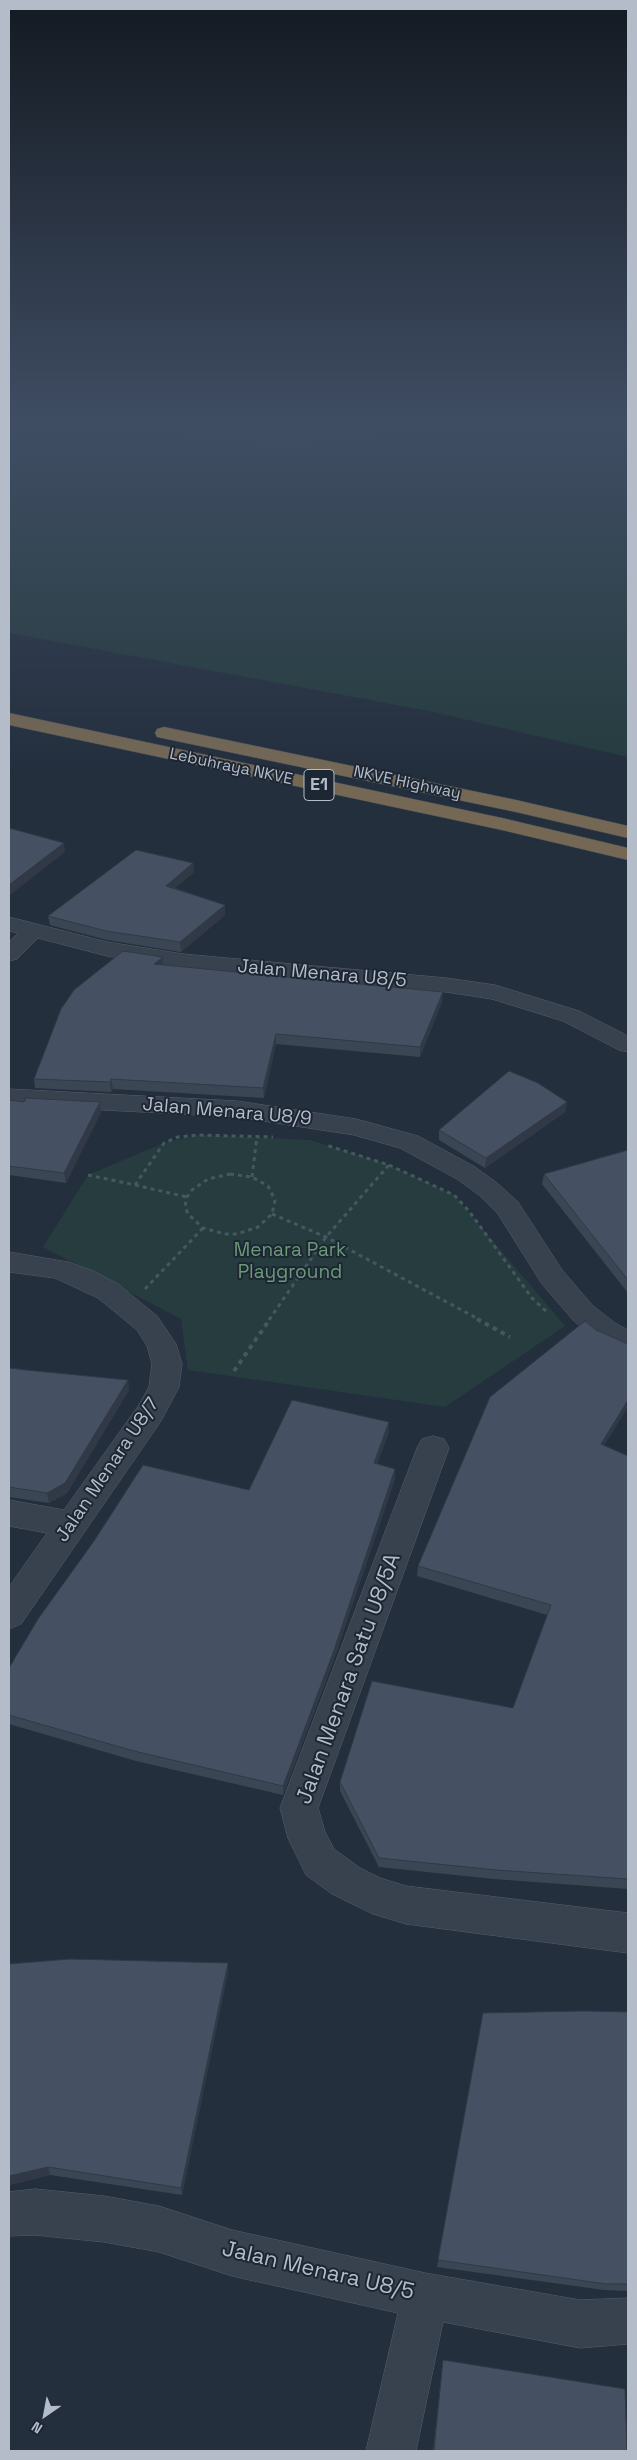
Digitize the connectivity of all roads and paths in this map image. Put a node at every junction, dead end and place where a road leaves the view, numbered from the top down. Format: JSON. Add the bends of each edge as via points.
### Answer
{"nodes":[{"id":1,"x":9,"y":700,"type":"edge"},
{"id":2,"x":47,"y":708,"type":"dead end"},
{"id":3,"x":9,"y":719,"type":"edge"},
{"id":4,"x":142,"y":728,"type":"dead end"},
{"id":5,"x":628,"y":832,"type":"edge"},
{"id":6,"x":628,"y":854,"type":"edge"},
{"id":7,"x":9,"y":924,"type":"edge"},
{"id":8,"x":33,"y":930,"type":"junction"},
{"id":9,"x":9,"y":954,"type":"edge"},
{"id":10,"x":628,"y":1044,"type":"edge"},
{"id":11,"x":9,"y":1096,"type":"edge"},
{"id":12,"x":257,"y":1136,"type":"junction"},
{"id":13,"x":275,"y":1137,"type":"dead end"},
{"id":14,"x":319,"y":1143,"type":"dead end"},
{"id":15,"x":389,"y":1165,"type":"junction"},
{"id":16,"x":88,"y":1175,"type":"dead end"},
{"id":17,"x":252,"y":1177,"type":"junction"},
{"id":18,"x":135,"y":1185,"type":"junction"},
{"id":19,"x":187,"y":1197,"type":"junction"},
{"id":20,"x":272,"y":1214,"type":"junction"},
{"id":21,"x":203,"y":1228,"type":"junction"},
{"id":22,"x":326,"y":1238,"type":"junction"},
{"id":23,"x":9,"y":1262,"type":"edge"},
{"id":24,"x":128,"y":1306,"type":"junction"},
{"id":25,"x":550,"y":1315,"type":"dead end"},
{"id":26,"x":510,"y":1337,"type":"dead end"},
{"id":27,"x":628,"y":1343,"type":"edge"},
{"id":28,"x":234,"y":1371,"type":"dead end"},
{"id":29,"x":433,"y":1448,"type":"dead end"},
{"id":30,"x":9,"y":1513,"type":"edge"},
{"id":31,"x":72,"y":1525,"type":"junction"},
{"id":32,"x":9,"y":1614,"type":"edge"},
{"id":33,"x":628,"y":1933,"type":"edge"},
{"id":34,"x":9,"y":2214,"type":"edge"},
{"id":35,"x":425,"y":2296,"type":"junction"},
{"id":36,"x":628,"y":2322,"type":"edge"},
{"id":37,"x":391,"y":2451,"type":"edge"}],
"edges":[{"from":1,"to":2,"type":"highway"},
{"from":3,"to":6,"type":"highway","name":"Lebuhraya NKVE","number":"E1"},
{"from":4,"to":5,"type":"highway","name":"NKVE Highway","number":"E1"},
{"from":7,"to":8,"type":"street","name":"Jalan Menara U8/5"},
{"from":8,"to":9,"type":"street"},
{"from":8,"to":10,"type":"street","name":"Jalan Menara U8/5","via":[[107,949],[182,961],[495,992],[571,1016]]},
{"from":11,"to":27,"type":"street","name":"Jalan Menara U8/9","via":[[237,1109],[356,1127],[409,1142],[466,1173],[488,1189],[508,1208],[552,1277],[583,1313],[605,1331]]},
{"from":12,"to":13,"type":"path"},
{"from":12,"to":17,"type":"path"},
{"from":12,"to":18,"type":"path","via":[[178,1137],[164,1143]]},
{"from":14,"to":15,"type":"path"},
{"from":15,"to":22,"type":"path"},
{"from":15,"to":25,"type":"path","via":[[454,1195],[469,1210],[532,1298]]},
{"from":16,"to":18,"type":"path"},
{"from":17,"to":19,"type":"path","via":[[230,1174],[208,1179]]},
{"from":17,"to":20,"type":"path","via":[[272,1193],[275,1207]]},
{"from":18,"to":19,"type":"path"},
{"from":19,"to":21,"type":"path","via":[[188,1214]]},
{"from":20,"to":21,"type":"path","via":[[258,1227],[237,1234]]},
{"from":20,"to":22,"type":"path"},
{"from":21,"to":24,"type":"path"},
{"from":22,"to":26,"type":"path"},
{"from":22,"to":28,"type":"path"},
{"from":23,"to":24,"type":"street","name":"Jalan Menara U8/7","via":[[58,1269],[83,1278]]},
{"from":24,"to":31,"type":"street","name":"Jalan Menara U8/7","via":[[147,1323],[161,1344],[167,1364],[164,1387],[150,1413]]},
{"from":29,"to":33,"type":"street","name":"Jalan Menara Satu U8/5A","via":[[299,1808],[307,1838],[320,1862],[346,1881],[373,1895],[406,1905]]},
{"from":30,"to":31,"type":"street"},
{"from":31,"to":32,"type":"street","name":"Jalan Menara U8/7"},
{"from":34,"to":35,"type":"street","name":"Jalan Menara U8/5","via":[[35,2212],[159,2229],[232,2253]]},
{"from":35,"to":36,"type":"street","name":"Jalan Menara U8/5","via":[[580,2324]]},
{"from":35,"to":37,"type":"street"}]}
